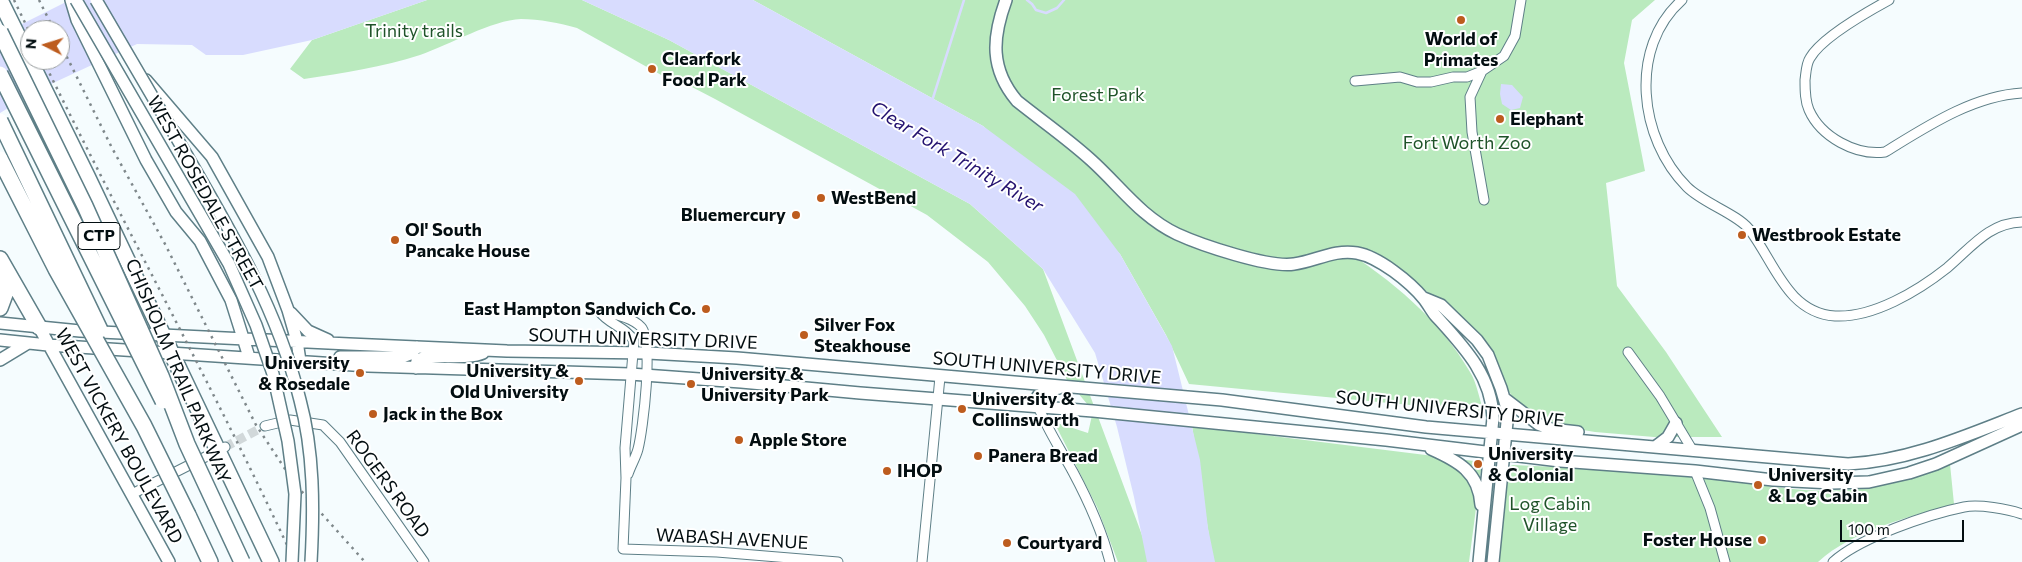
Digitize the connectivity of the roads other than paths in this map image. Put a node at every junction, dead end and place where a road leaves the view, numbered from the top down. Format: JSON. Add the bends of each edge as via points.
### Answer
{"nodes":[{"id":1,"x":0,"y":0,"type":"edge"},
{"id":2,"x":71,"y":0,"type":"edge"},
{"id":3,"x":76,"y":0,"type":"edge"},
{"id":4,"x":96,"y":0,"type":"edge"},
{"id":5,"x":1521,"y":0,"type":"edge"},
{"id":6,"x":1682,"y":0,"type":"edge"},
{"id":7,"x":1889,"y":0,"type":"edge"},
{"id":8,"x":1005,"y":2,"type":"edge"},
{"id":9,"x":0,"y":32,"type":"edge"},
{"id":10,"x":137,"y":69,"type":"junction"},
{"id":11,"x":1482,"y":71,"type":"junction"},
{"id":12,"x":0,"y":74,"type":"edge"},
{"id":13,"x":1355,"y":82,"type":"dead end"},
{"id":14,"x":2022,"y":93,"type":"edge"},
{"id":15,"x":0,"y":121,"type":"edge"},
{"id":16,"x":0,"y":159,"type":"edge"},
{"id":17,"x":1484,"y":200,"type":"dead end"},
{"id":18,"x":2022,"y":222,"type":"edge"},
{"id":19,"x":2,"y":262,"type":"edge"},
{"id":20,"x":1424,"y":298,"type":"junction"},
{"id":21,"x":0,"y":308,"type":"edge"},
{"id":22,"x":288,"y":310,"type":"junction"},
{"id":23,"x":0,"y":323,"type":"edge"},
{"id":24,"x":39,"y":327,"type":"junction"},
{"id":25,"x":162,"y":334,"type":"junction"},
{"id":26,"x":244,"y":339,"type":"junction"},
{"id":27,"x":0,"y":340,"type":"edge"},
{"id":28,"x":297,"y":341,"type":"junction"},
{"id":29,"x":28,"y":343,"type":"junction"},
{"id":30,"x":349,"y":344,"type":"junction"},
{"id":31,"x":48,"y":345,"type":"junction"},
{"id":32,"x":417,"y":347,"type":"junction"},
{"id":33,"x":489,"y":350,"type":"junction"},
{"id":34,"x":1628,"y":352,"type":"dead end"},
{"id":35,"x":171,"y":353,"type":"junction"},
{"id":36,"x":648,"y":353,"type":"junction"},
{"id":37,"x":632,"y":354,"type":"junction"},
{"id":38,"x":249,"y":357,"type":"junction"},
{"id":39,"x":0,"y":360,"type":"edge"},
{"id":40,"x":300,"y":361,"type":"junction"},
{"id":41,"x":333,"y":363,"type":"junction"},
{"id":42,"x":416,"y":368,"type":"junction"},
{"id":43,"x":630,"y":374,"type":"junction"},
{"id":44,"x":646,"y":375,"type":"junction"},
{"id":45,"x":940,"y":377,"type":"junction"},
{"id":46,"x":1078,"y":387,"type":"junction"},
{"id":47,"x":1504,"y":398,"type":"junction"},
{"id":48,"x":938,"y":399,"type":"junction"},
{"id":49,"x":1038,"y":406,"type":"junction"},
{"id":50,"x":2022,"y":414,"type":"edge"},
{"id":51,"x":1676,"y":423,"type":"junction"},
{"id":52,"x":2022,"y":424,"type":"edge"},
{"id":53,"x":144,"y":426,"type":"junction"},
{"id":54,"x":265,"y":426,"type":"tunnel mouth"},
{"id":55,"x":1492,"y":432,"type":"junction"},
{"id":56,"x":1507,"y":433,"type":"junction"},
{"id":57,"x":1418,"y":443,"type":"junction"},
{"id":58,"x":187,"y":444,"type":"junction"},
{"id":59,"x":1630,"y":445,"type":"junction"},
{"id":60,"x":1655,"y":447,"type":"junction"},
{"id":61,"x":221,"y":449,"type":"junction"},
{"id":62,"x":1693,"y":451,"type":"junction"},
{"id":63,"x":1490,"y":452,"type":"junction"},
{"id":64,"x":1504,"y":454,"type":"junction"},
{"id":65,"x":1696,"y":471,"type":"junction"},
{"id":66,"x":626,"y":478,"type":"junction"},
{"id":67,"x":132,"y":494,"type":"junction"},
{"id":68,"x":2022,"y":514,"type":"edge"},
{"id":69,"x":1482,"y":536,"type":"junction"},
{"id":70,"x":170,"y":562,"type":"edge"},
{"id":71,"x":210,"y":562,"type":"edge"},
{"id":72,"x":242,"y":562,"type":"edge"},
{"id":73,"x":271,"y":562,"type":"edge"},
{"id":74,"x":292,"y":562,"type":"edge"},
{"id":75,"x":312,"y":562,"type":"edge"},
{"id":76,"x":424,"y":562,"type":"edge"},
{"id":77,"x":838,"y":562,"type":"edge"},
{"id":78,"x":922,"y":562,"type":"edge"},
{"id":79,"x":1110,"y":562,"type":"edge"},
{"id":80,"x":1479,"y":562,"type":"edge"},
{"id":81,"x":1493,"y":562,"type":"edge"},
{"id":82,"x":1725,"y":562,"type":"edge"},
{"id":83,"x":1833,"y":562,"type":"edge"}],
"edges":[{"from":1,"to":25,"type":"highway"},
{"from":2,"to":26,"type":"main road","via":[[77,20],[146,160],[176,212],[200,241],[231,300]]},
{"from":3,"to":74,"type":"main road","name":"WEST ROSEDALE STREET","bridge":true,"via":[[229,264],[256,325],[273,374],[288,441],[295,494]]},
{"from":4,"to":10,"type":"main road","name":"WEST ROSEDALE STREET","bridge":true},
{"from":5,"to":11,"type":"street","via":[[1515,36],[1504,56]]},
{"from":6,"to":18,"type":"street","via":[[1668,15],[1659,32],[1646,72],[1646,92],[1654,133],[1664,155],[1688,187],[1748,227],[1791,294],[1808,309],[1819,314],[1847,316],[1876,310],[1947,268],[1992,229]]},
{"from":7,"to":14,"type":"street","via":[[1841,29],[1808,60],[1805,96],[1809,111],[1836,141],[1854,149],[1885,152],[1976,103],[1996,96]]},
{"from":8,"to":20,"type":"main road","via":[[996,38],[997,62],[1008,91],[1093,162],[1149,217],[1177,234],[1273,264],[1294,265],[1343,252],[1366,255],[1393,271]]},
{"from":9,"to":58,"type":"highway","name":"CHISHOLM TRAIL PARKWAY","number":"CTP","bridge":true,"via":[[85,206],[161,376]]},
{"from":10,"to":22,"type":"main road","bridge":true,"via":[[212,157],[268,257]]},
{"from":10,"to":75,"type":"main road","name":"WEST ROSEDALE STREET","bridge":true,"via":[[234,237],[268,306],[292,370],[301,401],[311,466]]},
{"from":11,"to":13,"type":"street","via":[[1467,77],[1431,82],[1400,77]]},
{"from":11,"to":17,"type":"street","via":[[1470,97],[1472,132]]},
{"from":12,"to":58,"type":"highway","bridge":true,"via":[[152,382]]},
{"from":15,"to":53,"type":"highway","bridge":true},
{"from":16,"to":53,"type":"highway","bridge":true,"via":[[56,269]]},
{"from":19,"to":21,"type":"highway","via":[[7,289]]},
{"from":19,"to":24,"type":"highway"},
{"from":20,"to":47,"type":"main road","via":[[1441,305],[1477,340],[1488,355]]},
{"from":20,"to":55,"type":"main road","via":[[1483,376],[1493,410]]},
{"from":22,"to":28,"type":"main road"},
{"from":22,"to":30,"type":"main road","via":[[308,331],[323,339]]},
{"from":23,"to":24,"type":"main road","name":"SOUTH UNIVERSITY DRIVE"},
{"from":24,"to":25,"type":"main road","name":"SOUTH UNIVERSITY DRIVE"},
{"from":24,"to":31,"type":"main road","name":"WEST VICKERY BOULEVARD"},
{"from":25,"to":26,"type":"main road","name":"SOUTH UNIVERSITY DRIVE"},
{"from":25,"to":35,"type":"highway"},
{"from":26,"to":28,"type":"main road","name":"SOUTH UNIVERSITY DRIVE"},
{"from":26,"to":38,"type":"main road"},
{"from":27,"to":29,"type":"main road","name":"SOUTH UNIVERSITY DRIVE"},
{"from":28,"to":30,"type":"main road","name":"SOUTH UNIVERSITY DRIVE"},
{"from":28,"to":40,"type":"main road"},
{"from":29,"to":31,"type":"main road","name":"SOUTH UNIVERSITY DRIVE"},
{"from":29,"to":39,"type":"main road"},
{"from":30,"to":32,"type":"main road","name":"SOUTH UNIVERSITY DRIVE"},
{"from":31,"to":35,"type":"main road","name":"SOUTH UNIVERSITY DRIVE"},
{"from":31,"to":67,"type":"main road","name":"WEST VICKERY BOULEVARD"},
{"from":32,"to":33,"type":"main road","name":"SOUTH UNIVERSITY DRIVE"},
{"from":32,"to":41,"type":"main road","via":[[402,357],[340,357]]},
{"from":33,"to":37,"type":"main road","name":"SOUTH UNIVERSITY DRIVE"},
{"from":33,"to":42,"type":"main road","via":[[476,356],[425,357],[416,361]]},
{"from":34,"to":51,"type":"street"},
{"from":35,"to":38,"type":"main road","name":"SOUTH UNIVERSITY DRIVE"},
{"from":35,"to":61,"type":"highway"},
{"from":36,"to":37,"type":"main road","name":"SOUTH UNIVERSITY DRIVE"},
{"from":36,"to":37,"type":"street","via":[[642,327],[610,312],[599,311],[604,319],[632,337]]},
{"from":36,"to":44,"type":"street"},
{"from":36,"to":45,"type":"main road","name":"SOUTH UNIVERSITY DRIVE"},
{"from":37,"to":43,"type":"street"},
{"from":38,"to":40,"type":"main road","name":"SOUTH UNIVERSITY DRIVE"},
{"from":40,"to":41,"type":"main road","name":"SOUTH UNIVERSITY DRIVE"},
{"from":41,"to":42,"type":"main road","name":"SOUTH UNIVERSITY DRIVE"},
{"from":42,"to":43,"type":"main road","name":"SOUTH UNIVERSITY DRIVE"},
{"from":43,"to":44,"type":"main road","name":"SOUTH UNIVERSITY DRIVE"},
{"from":43,"to":66,"type":"street"},
{"from":44,"to":48,"type":"main road","name":"SOUTH UNIVERSITY DRIVE"},
{"from":44,"to":66,"type":"street","via":[[638,449]]},
{"from":45,"to":46,"type":"main road","name":"SOUTH UNIVERSITY DRIVE"},
{"from":45,"to":48,"type":"street"},
{"from":46,"to":49,"type":"main road","via":[[1049,390],[1038,396]]},
{"from":46,"to":55,"type":"main road","name":"SOUTH UNIVERSITY DRIVE","via":[[1222,400],[1426,427]]},
{"from":47,"to":56,"type":"main road","via":[[1508,412]]},
{"from":47,"to":59,"type":"main road","via":[[1538,424],[1550,429],[1595,434]]},
{"from":48,"to":49,"type":"main road","name":"SOUTH UNIVERSITY DRIVE"},
{"from":48,"to":78,"type":"street"},
{"from":49,"to":57,"type":"main road","name":"SOUTH UNIVERSITY DRIVE"},
{"from":49,"to":79,"type":"street","via":[[1043,421],[1084,493]]},
{"from":50,"to":62,"type":"main road","name":"SOUTH UNIVERSITY DRIVE","via":[[1942,445],[1876,463],[1830,463]]},
{"from":51,"to":60,"type":"main road","via":[[1668,437]]},
{"from":51,"to":62,"type":"street"},
{"from":52,"to":65,"type":"main road","name":"SOUTH UNIVERSITY DRIVE","via":[[1936,464],[1869,482],[1783,480]]},
{"from":53,"to":71,"type":"highway","bridge":true},
{"from":54,"to":76,"type":"street","name":"ROGERS ROAD","via":[[290,420],[323,425],[340,442]]},
{"from":55,"to":56,"type":"main road","name":"SOUTH UNIVERSITY DRIVE"},
{"from":55,"to":63,"type":"main road"},
{"from":56,"to":59,"type":"main road","name":"SOUTH UNIVERSITY DRIVE"},
{"from":56,"to":64,"type":"main road"},
{"from":57,"to":63,"type":"main road","name":"SOUTH UNIVERSITY DRIVE"},
{"from":57,"to":69,"type":"main road","via":[[1452,458],[1470,473],[1480,495]]},
{"from":58,"to":72,"type":"highway","name":"CHISHOLM TRAIL PARKWAY","number":"CTP","bridge":true},
{"from":59,"to":60,"type":"main road","name":"SOUTH UNIVERSITY DRIVE"},
{"from":60,"to":62,"type":"main road","name":"SOUTH UNIVERSITY DRIVE"},
{"from":61,"to":67,"type":"street"},
{"from":61,"to":73,"type":"highway"},
{"from":63,"to":64,"type":"main road","name":"SOUTH UNIVERSITY DRIVE"},
{"from":63,"to":69,"type":"main road"},
{"from":64,"to":65,"type":"main road","name":"SOUTH UNIVERSITY DRIVE"},
{"from":64,"to":81,"type":"main road"},
{"from":65,"to":82,"type":"street"},
{"from":66,"to":77,"type":"street","name":"WABASH AVENUE","via":[[623,550],[717,552]]},
{"from":67,"to":70,"type":"main road","name":"WEST VICKERY BOULEVARD"},
{"from":68,"to":83,"type":"street","via":[[1966,507],[1914,522],[1852,547]]},
{"from":69,"to":80,"type":"main road"}]}
